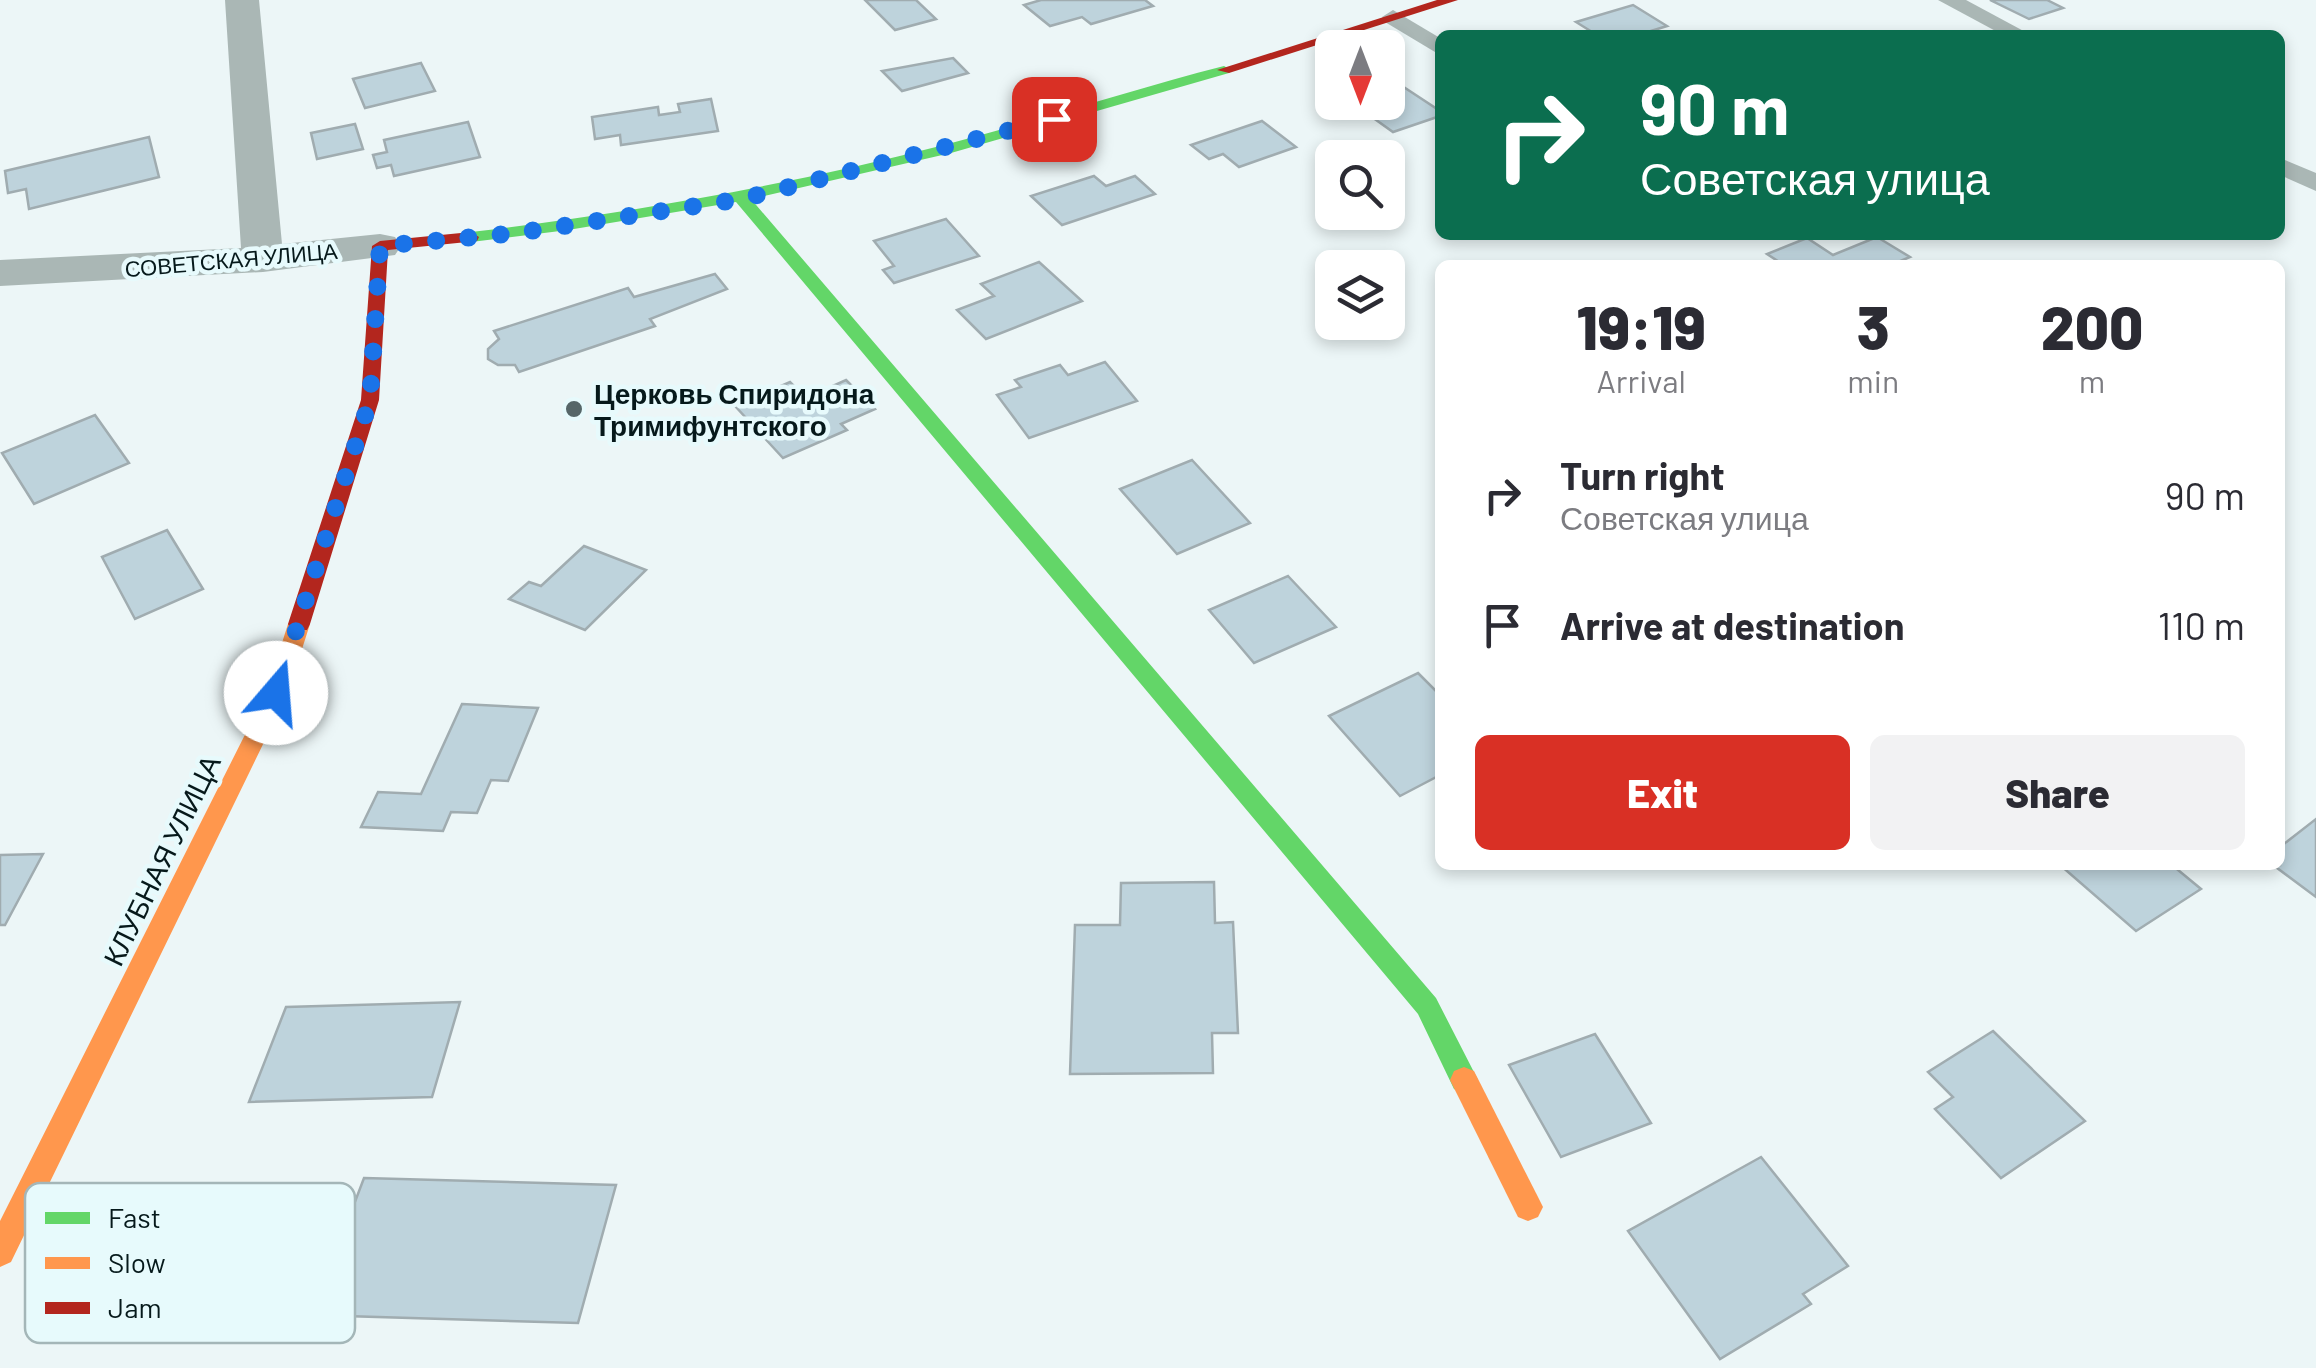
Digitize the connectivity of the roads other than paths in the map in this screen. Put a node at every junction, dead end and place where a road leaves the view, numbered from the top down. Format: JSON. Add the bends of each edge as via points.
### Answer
{"nodes":[{"id":1,"x":242,"y":0,"type":"edge"},
{"id":2,"x":1452,"y":0,"type":"edge"},
{"id":3,"x":1950,"y":0,"type":"edge"},
{"id":4,"x":1394,"y":18,"type":"junction"},
{"id":5,"x":2010,"y":30,"type":"edge"},
{"id":6,"x":1435,"y":45,"type":"edge"},
{"id":7,"x":2285,"y":168,"type":"edge"},
{"id":8,"x":2316,"y":183,"type":"edge"},
{"id":9,"x":742,"y":199,"type":"junction"},
{"id":10,"x":380,"y":246,"type":"junction"},
{"id":11,"x":263,"y":260,"type":"junction"},
{"id":12,"x":0,"y":273,"type":"edge"},
{"id":13,"x":34,"y":1183,"type":"edge"},
{"id":14,"x":25,"y":1201,"type":"edge"},
{"id":15,"x":1528,"y":1207,"type":"dead end"},
{"id":16,"x":0,"y":1252,"type":"edge"}],
"edges":[{"from":1,"to":11,"type":"street"},
{"from":2,"to":4,"type":"street","name":"СОВЕТСКАЯ УЛИЦА"},
{"from":3,"to":5,"type":"lane"},
{"from":4,"to":6,"type":"lane"},
{"from":4,"to":9,"type":"street","name":"СОВЕТСКАЯ УЛИЦА","via":[[1017,130]]},
{"from":7,"to":8,"type":"lane"},
{"from":9,"to":10,"type":"street","name":"СОВЕТСКАЯ УЛИЦА"},
{"from":9,"to":15,"type":"street","via":[[1426,1006]]},
{"from":10,"to":11,"type":"street","name":"СОВЕТСКАЯ УЛИЦА"},
{"from":10,"to":13,"type":"street","name":"КЛУБНАЯ УЛИЦА","via":[[370,400],[276,693]]},
{"from":11,"to":12,"type":"street","name":"СОВЕТСКАЯ УЛИЦА"},
{"from":14,"to":16,"type":"street","name":"КЛУБНАЯ УЛИЦА"}]}
